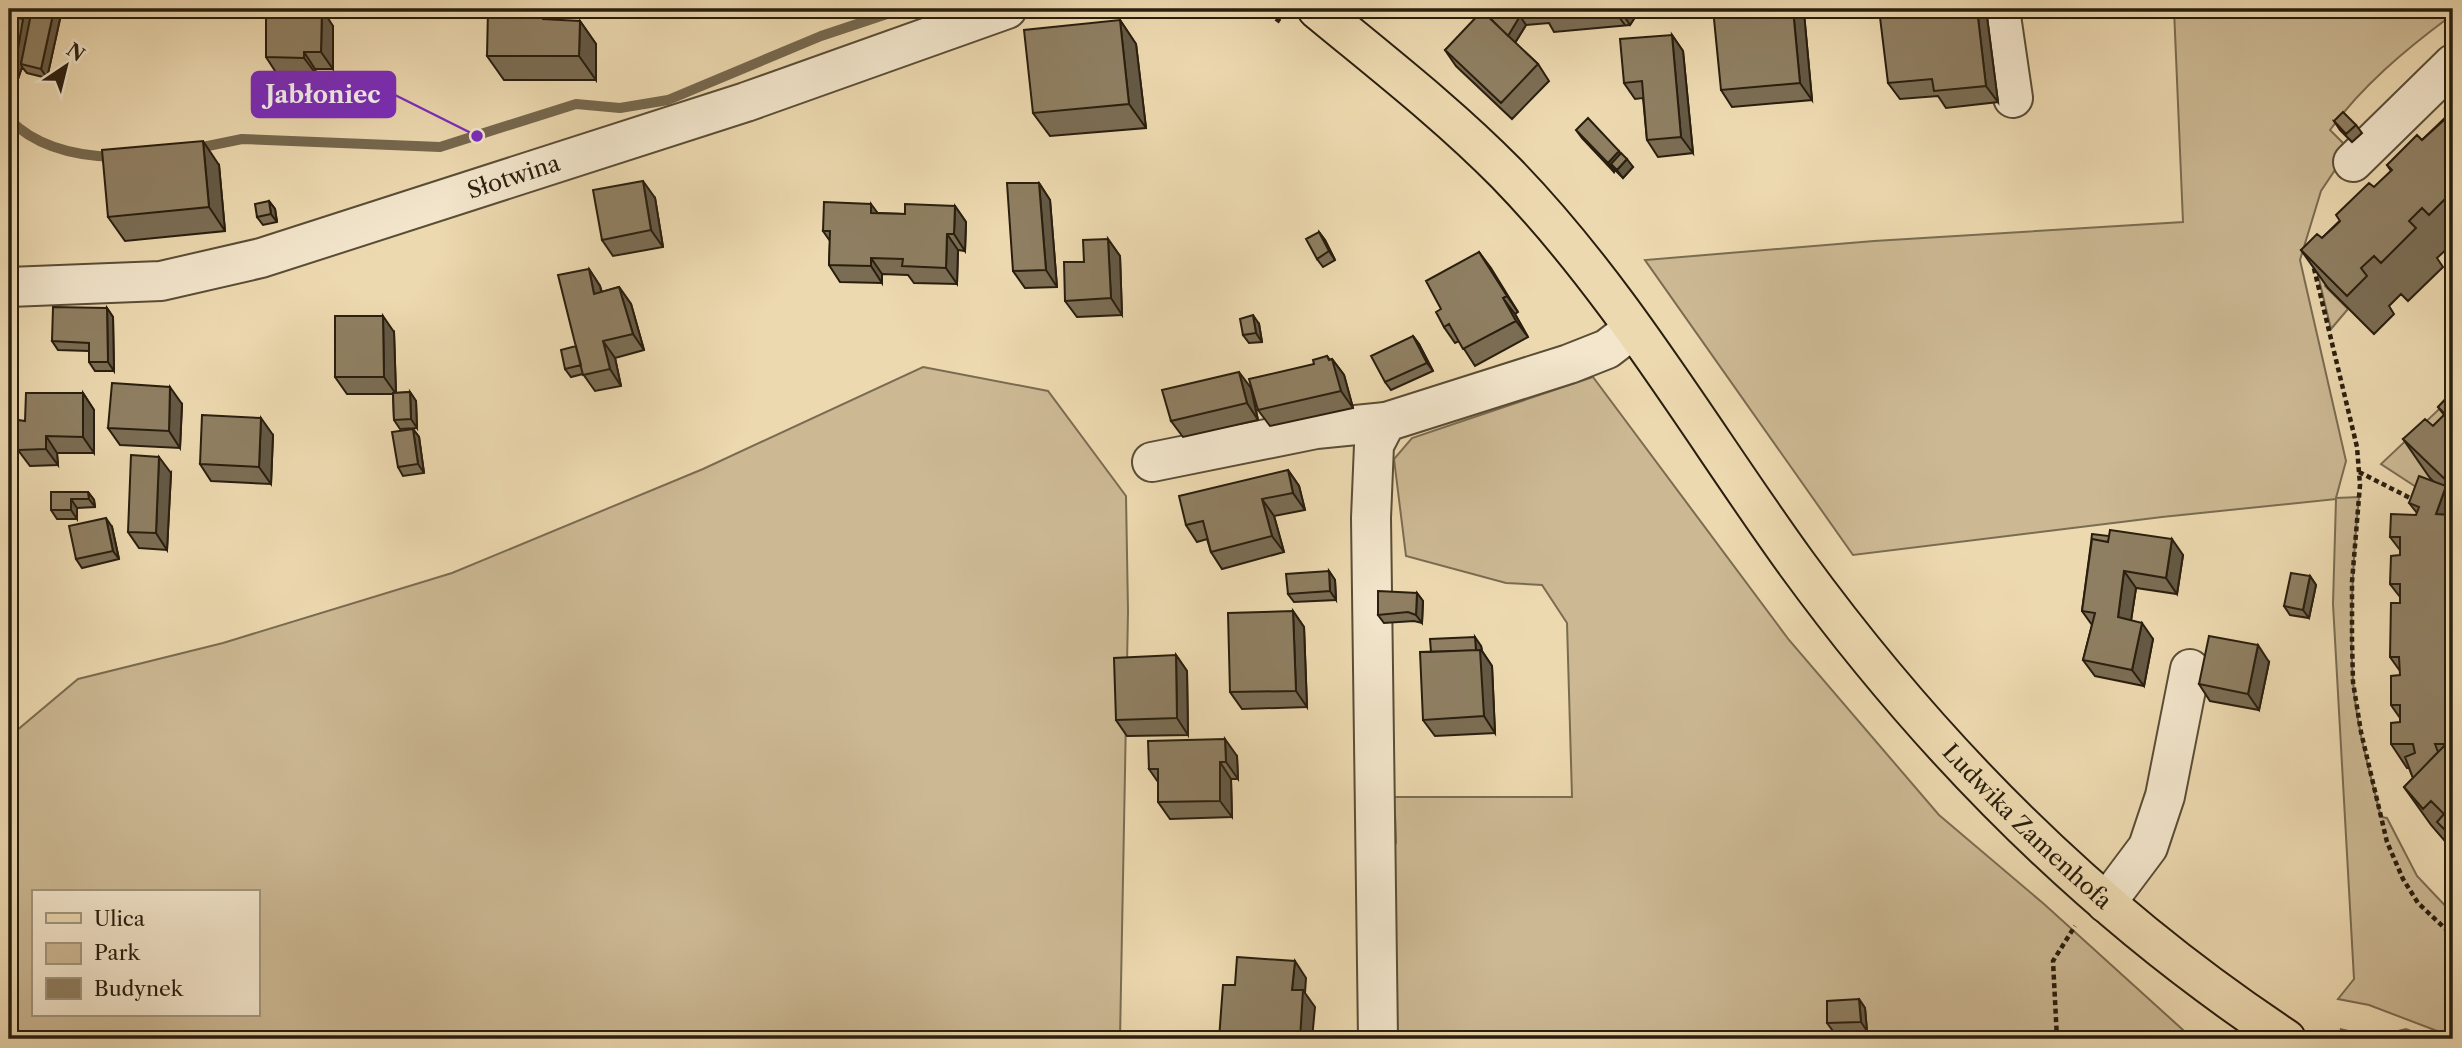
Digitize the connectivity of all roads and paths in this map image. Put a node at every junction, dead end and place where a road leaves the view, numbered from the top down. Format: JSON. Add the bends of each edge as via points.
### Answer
{"nodes":[{"id":1,"x":1007,"y":9,"type":"edge"},
{"id":2,"x":1317,"y":9,"type":"edge"},
{"id":3,"x":2000,"y":9,"type":"edge"},
{"id":4,"x":2453,"y":64,"type":"edge"},
{"id":5,"x":2013,"y":98,"type":"dead end"},
{"id":6,"x":2353,"y":162,"type":"dead end"},
{"id":7,"x":2314,"y":251,"type":"edge"},
{"id":8,"x":9,"y":287,"type":"edge"},
{"id":9,"x":1633,"y":329,"type":"junction"},
{"id":10,"x":1387,"y":422,"type":"junction"},
{"id":11,"x":1152,"y":462,"type":"dead end"},
{"id":12,"x":2359,"y":472,"type":"junction"},
{"id":13,"x":2420,"y":503,"type":"edge"},
{"id":14,"x":2190,"y":669,"type":"dead end"},
{"id":15,"x":2106,"y":903,"type":"junction"},
{"id":16,"x":2453,"y":936,"type":"edge"},
{"id":17,"x":1378,"y":1039,"type":"edge"},
{"id":18,"x":2057,"y":1039,"type":"edge"},
{"id":19,"x":2286,"y":1039,"type":"edge"}],
"edges":[{"from":1,"to":8,"type":"street","name":"Słotwina","via":[[746,102],[261,258],[161,281]]},
{"from":2,"to":9,"type":"main road","name":"Ludwika Zamenhofa","via":[[1507,173]]},
{"from":3,"to":5,"type":"street"},
{"from":4,"to":6,"type":"street"},
{"from":7,"to":12,"type":"path","via":[[2311,266],[2357,447]]},
{"from":9,"to":10,"type":"street","via":[[1607,349],[1569,364]]},
{"from":9,"to":15,"type":"main road","name":"Ludwika Zamenhofa","via":[[1842,624],[1944,746]]},
{"from":10,"to":11,"type":"street","via":[[1316,429]]},
{"from":10,"to":17,"type":"street","via":[[1374,445],[1371,518]]},
{"from":12,"to":13,"type":"path"},
{"from":12,"to":16,"type":"path","via":[[2352,639],[2361,732],[2387,842],[2403,879],[2418,902]]},
{"from":14,"to":15,"type":"street","via":[[2165,796],[2148,847]]},
{"from":15,"to":18,"type":"path","via":[[2076,922],[2053,961]]},
{"from":15,"to":19,"type":"main road","name":"Ludwika Zamenhofa","via":[[2211,988]]}]}
